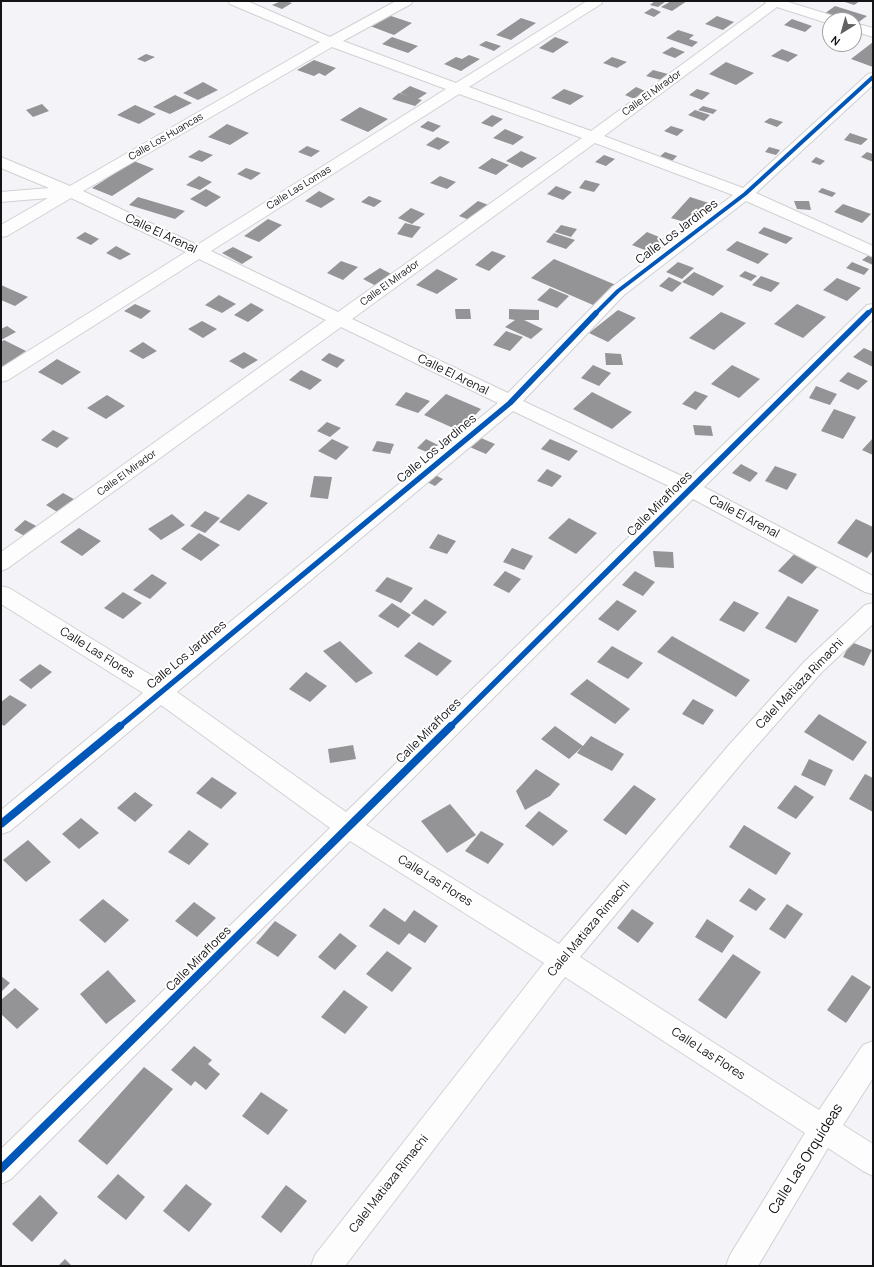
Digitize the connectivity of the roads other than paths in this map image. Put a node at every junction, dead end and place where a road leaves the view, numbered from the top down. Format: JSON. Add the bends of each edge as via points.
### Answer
{"nodes":[{"id":1,"x":235,"y":1,"type":"edge"},
{"id":2,"x":406,"y":1,"type":"edge"},
{"id":3,"x":596,"y":1,"type":"edge"},
{"id":4,"x":774,"y":2,"type":"edge"},
{"id":5,"x":822,"y":17,"type":"edge"},
{"id":6,"x":862,"y":30,"type":"edge"},
{"id":7,"x":873,"y":33,"type":"edge"},
{"id":8,"x":331,"y":42,"type":"junction"},
{"id":9,"x":873,"y":77,"type":"edge"},
{"id":10,"x":460,"y":88,"type":"junction"},
{"id":11,"x":593,"y":137,"type":"junction"},
{"id":12,"x":1,"y":162,"type":"edge"},
{"id":13,"x":71,"y":192,"type":"junction"},
{"id":14,"x":745,"y":194,"type":"junction"},
{"id":15,"x":1,"y":197,"type":"edge"},
{"id":16,"x":1,"y":232,"type":"edge"},
{"id":17,"x":197,"y":251,"type":"junction"},
{"id":18,"x":873,"y":252,"type":"edge"},
{"id":19,"x":873,"y":309,"type":"edge"},
{"id":20,"x":340,"y":320,"type":"junction"},
{"id":21,"x":1,"y":376,"type":"edge"},
{"id":22,"x":510,"y":403,"type":"junction"},
{"id":23,"x":691,"y":489,"type":"junction"},
{"id":24,"x":1,"y":563,"type":"edge"},
{"id":25,"x":873,"y":586,"type":"edge"},
{"id":26,"x":1,"y":594,"type":"edge"},
{"id":27,"x":873,"y":611,"type":"edge"},
{"id":28,"x":160,"y":692,"type":"junction"},
{"id":29,"x":1,"y":824,"type":"edge"},
{"id":30,"x":348,"y":827,"type":"junction"},
{"id":31,"x":562,"y":960,"type":"junction"},
{"id":32,"x":873,"y":1054,"type":"edge"},
{"id":33,"x":824,"y":1128,"type":"junction"},
{"id":34,"x":873,"y":1161,"type":"edge"},
{"id":35,"x":1,"y":1169,"type":"edge"},
{"id":36,"x":326,"y":1266,"type":"edge"},
{"id":37,"x":741,"y":1266,"type":"edge"}],
"edges":[{"from":1,"to":8,"type":"street"},
{"from":2,"to":8,"type":"street","name":"Calle Los Huancas"},
{"from":3,"to":10,"type":"street","name":"Calle Las Lomas"},
{"from":4,"to":5,"type":"street"},
{"from":4,"to":11,"type":"street","name":"Calle El Mirador"},
{"from":6,"to":7,"type":"street"},
{"from":8,"to":10,"type":"street"},
{"from":8,"to":13,"type":"street","name":"Calle Los Huancas"},
{"from":9,"to":14,"type":"street","name":"Calle Los Jardines"},
{"from":10,"to":11,"type":"street"},
{"from":10,"to":17,"type":"street","name":"Calle Las Lomas"},
{"from":11,"to":14,"type":"street"},
{"from":11,"to":20,"type":"street","name":"Calle El Mirador"},
{"from":12,"to":13,"type":"street","name":"Calle El Arenal"},
{"from":13,"to":15,"type":"street"},
{"from":13,"to":16,"type":"street","name":"Calle Los Huancas"},
{"from":13,"to":17,"type":"street","name":"Calle El Arenal"},
{"from":14,"to":18,"type":"street"},
{"from":14,"to":22,"type":"street","name":"Calle Los Jardines","via":[[618,291]]},
{"from":17,"to":20,"type":"street","name":"Calle El Arenal"},
{"from":17,"to":21,"type":"street","name":"Calle Las Lomas"},
{"from":19,"to":23,"type":"street","name":"Calle Miraflores"},
{"from":20,"to":22,"type":"street","name":"Calle El Arenal"},
{"from":20,"to":24,"type":"street","name":"Calle El Mirador"},
{"from":22,"to":23,"type":"street","name":"Calle El Arenal"},
{"from":22,"to":28,"type":"street","name":"Calle Los Jardines"},
{"from":23,"to":25,"type":"street","name":"Calle El Arenal"},
{"from":23,"to":30,"type":"street","name":"Calle Miraflores"},
{"from":26,"to":28,"type":"street","name":"Calle Las Flores"},
{"from":27,"to":31,"type":"street","name":"Calel Matiaza Rimachi","via":[[813,667],[737,752]]},
{"from":28,"to":29,"type":"street","name":"Calle Los Jardines"},
{"from":28,"to":30,"type":"street","name":"Calle Las Flores"},
{"from":30,"to":31,"type":"street","name":"Calle Las Flores"},
{"from":30,"to":35,"type":"street","name":"Calle Miraflores"},
{"from":31,"to":33,"type":"street","name":"Calle Las Flores"},
{"from":31,"to":36,"type":"street","name":"Calel Matiaza Rimachi"},
{"from":32,"to":33,"type":"street","name":"Calle Las Orquídeas"},
{"from":33,"to":34,"type":"street","name":"Calle Las Flores"},
{"from":33,"to":37,"type":"street","name":"Calle Las Orquídeas"}]}
